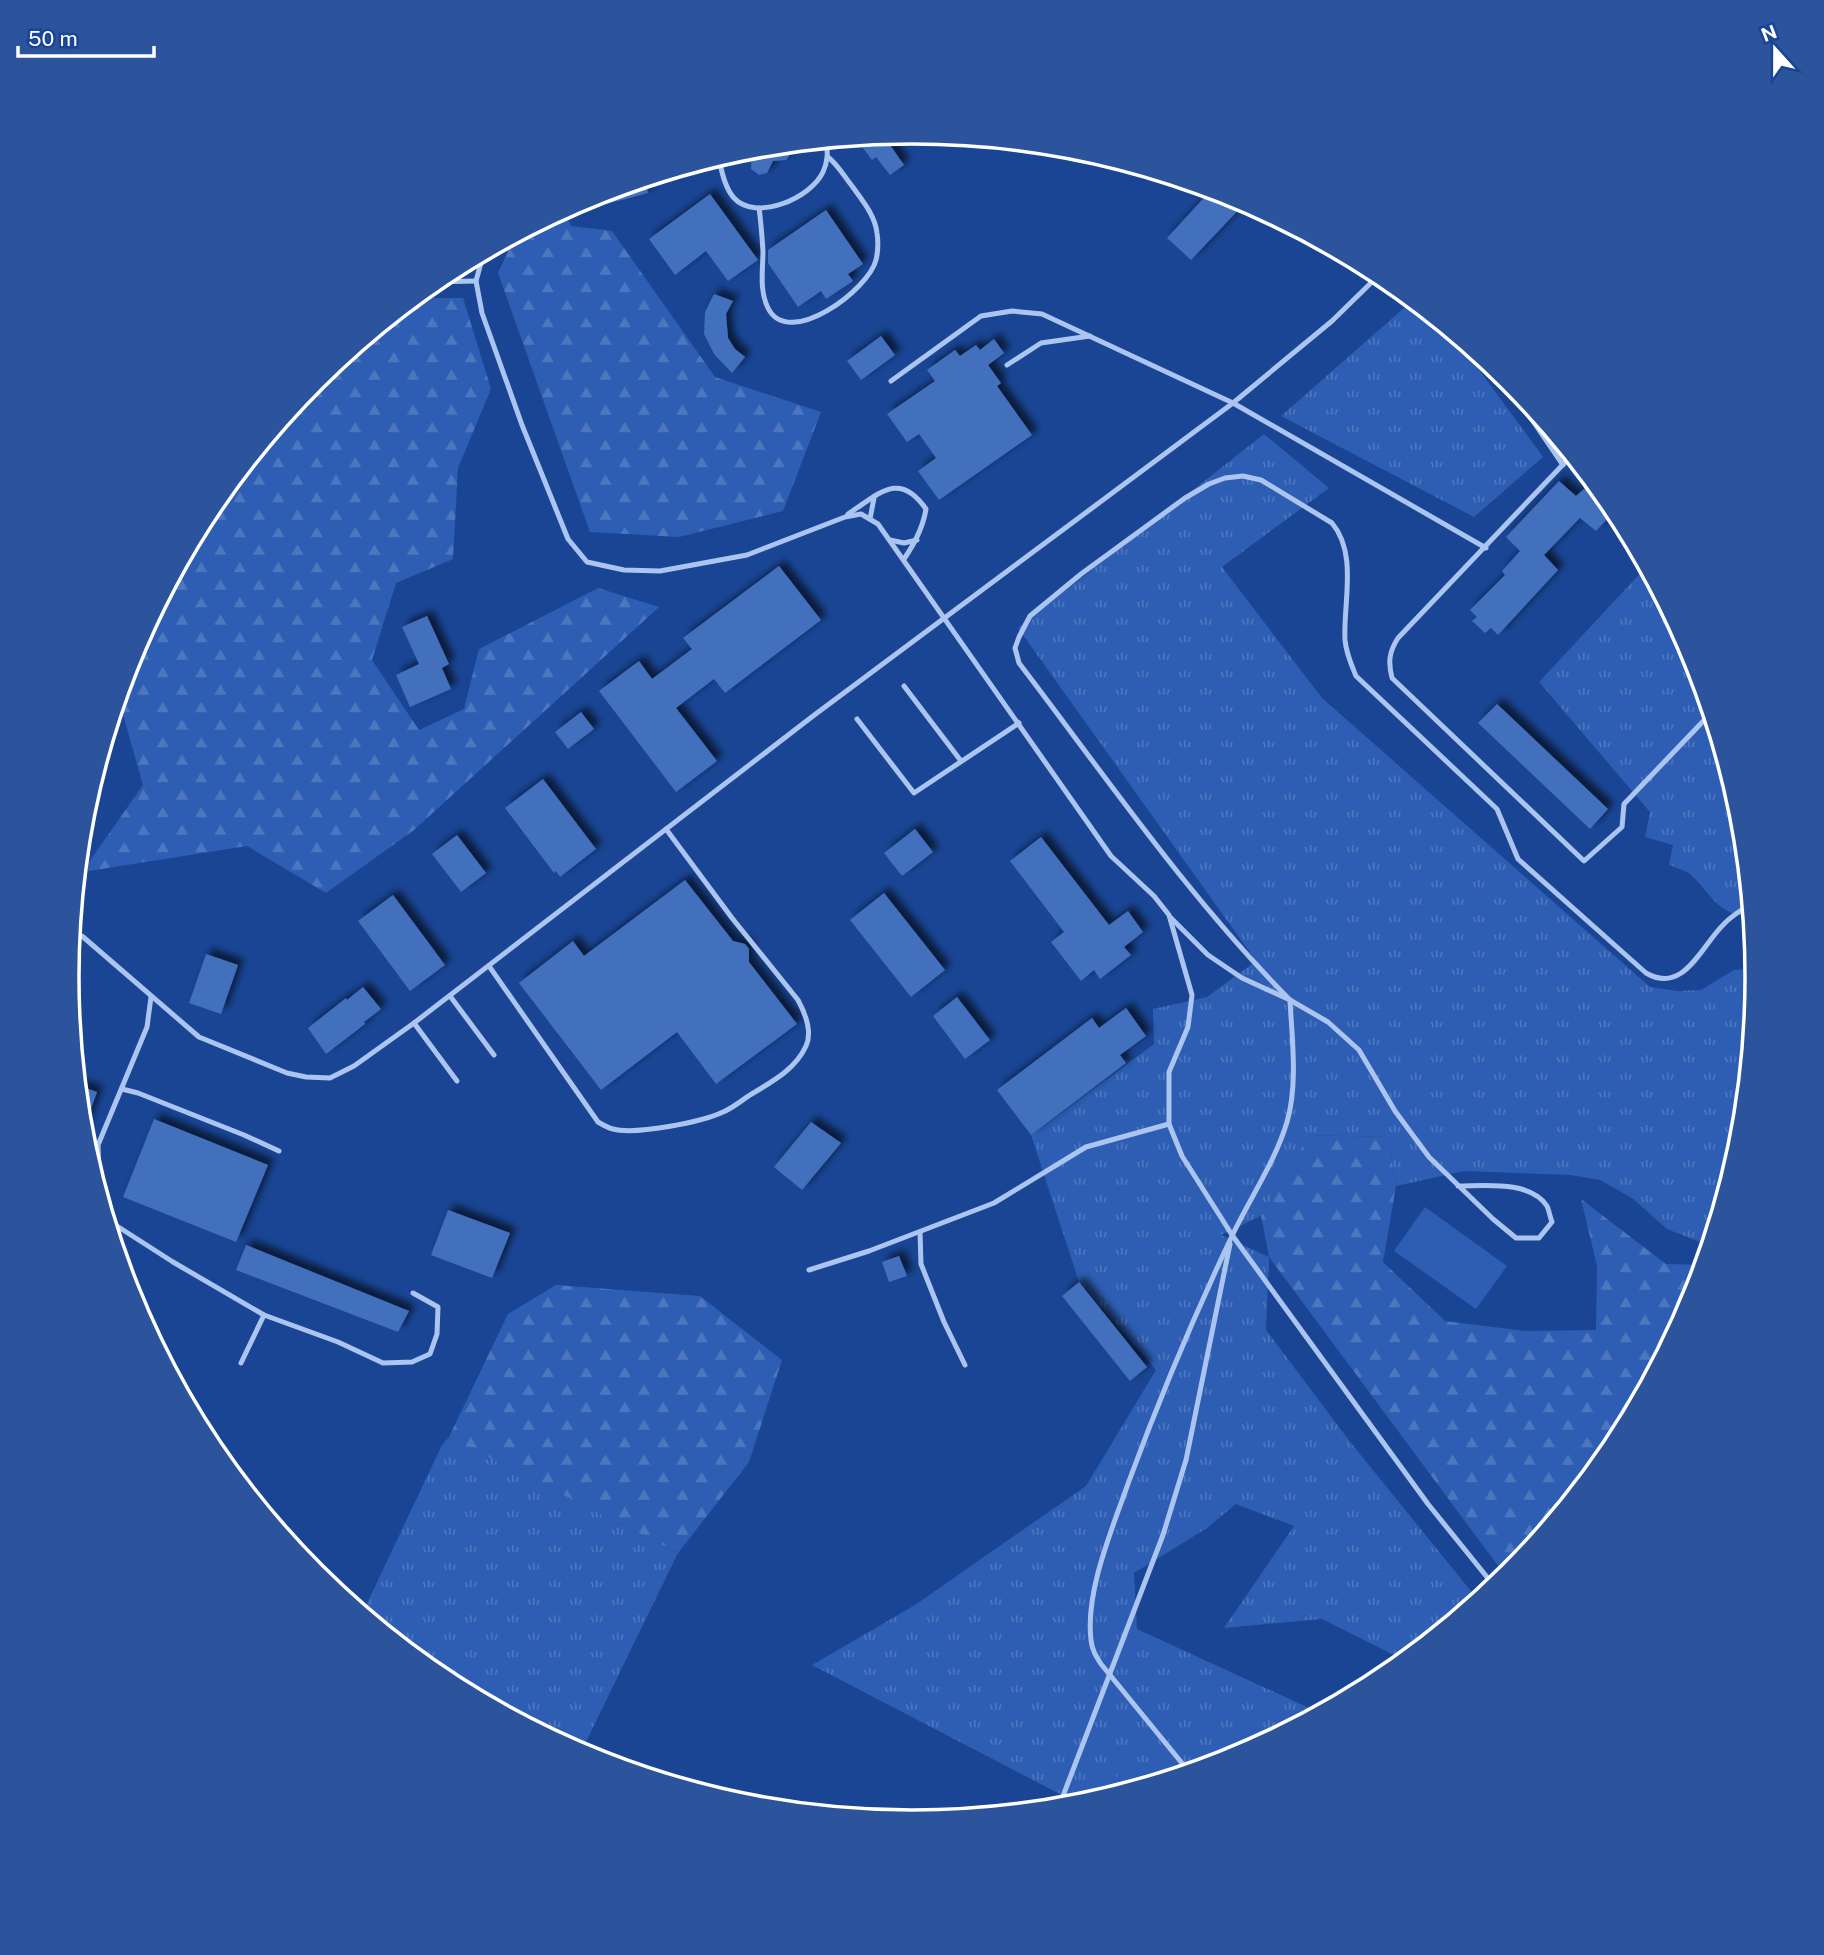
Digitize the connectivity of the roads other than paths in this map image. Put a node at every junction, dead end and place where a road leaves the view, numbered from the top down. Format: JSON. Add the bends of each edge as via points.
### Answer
{"nodes":[{"id":1,"x":828,"y":149,"type":"edge"},
{"id":2,"x":828,"y":157,"type":"junction"},
{"id":3,"x":721,"y":167,"type":"edge"},
{"id":4,"x":759,"y":208,"type":"junction"},
{"id":5,"x":480,"y":265,"type":"edge"},
{"id":6,"x":455,"y":281,"type":"edge"},
{"id":7,"x":476,"y":281,"type":"junction"},
{"id":8,"x":1371,"y":283,"type":"edge"},
{"id":9,"x":1090,"y":336,"type":"junction"},
{"id":10,"x":1007,"y":365,"type":"dead end"},
{"id":11,"x":891,"y":381,"type":"dead end"},
{"id":12,"x":1233,"y":403,"type":"junction"},
{"id":13,"x":1537,"y":427,"type":"edge"},
{"id":14,"x":1566,"y":462,"type":"edge"},
{"id":15,"x":1563,"y":466,"type":"junction"},
{"id":16,"x":876,"y":496,"type":"junction"},
{"id":17,"x":845,"y":517,"type":"junction"},
{"id":18,"x":870,"y":519,"type":"junction"},
{"id":19,"x":890,"y":540,"type":"junction"},
{"id":20,"x":917,"y":540,"type":"junction"},
{"id":21,"x":1486,"y":548,"type":"junction"},
{"id":22,"x":904,"y":559,"type":"junction"},
{"id":23,"x":946,"y":618,"type":"junction"},
{"id":24,"x":904,"y":686,"type":"dead end"},
{"id":25,"x":857,"y":719,"type":"dead end"},
{"id":26,"x":1704,"y":720,"type":"edge"},
{"id":27,"x":1019,"y":723,"type":"junction"},
{"id":28,"x":961,"y":761,"type":"junction"},
{"id":29,"x":666,"y":829,"type":"junction"},
{"id":30,"x":1742,"y":910,"type":"edge"},
{"id":31,"x":1169,"y":915,"type":"junction"},
{"id":32,"x":81,"y":935,"type":"edge"},
{"id":33,"x":489,"y":966,"type":"junction"},
{"id":34,"x":450,"y":996,"type":"junction"},
{"id":35,"x":151,"y":997,"type":"junction"},
{"id":36,"x":1290,"y":1000,"type":"junction"},
{"id":37,"x":414,"y":1023,"type":"junction"},
{"id":38,"x":494,"y":1055,"type":"dead end"},
{"id":39,"x":457,"y":1081,"type":"dead end"},
{"id":40,"x":122,"y":1089,"type":"junction"},
{"id":41,"x":1169,"y":1124,"type":"junction"},
{"id":42,"x":279,"y":1151,"type":"dead end"},
{"id":43,"x":98,"y":1155,"type":"edge"},
{"id":44,"x":1458,"y":1186,"type":"junction"},
{"id":45,"x":117,"y":1227,"type":"edge"},
{"id":46,"x":920,"y":1232,"type":"junction"},
{"id":47,"x":1232,"y":1235,"type":"junction"},
{"id":48,"x":809,"y":1270,"type":"dead end"},
{"id":49,"x":413,"y":1293,"type":"dead end"},
{"id":50,"x":264,"y":1315,"type":"junction"},
{"id":51,"x":242,"y":1363,"type":"dead end"},
{"id":52,"x":965,"y":1365,"type":"dead end"},
{"id":53,"x":1488,"y":1579,"type":"edge"},
{"id":54,"x":1110,"y":1675,"type":"junction"},
{"id":55,"x":1184,"y":1765,"type":"edge"},
{"id":56,"x":1063,"y":1797,"type":"edge"}],
"edges":[{"from":1,"to":2,"type":"lane"},
{"from":2,"to":4,"type":"lane","via":[[822,175],[802,195]]},
{"from":2,"to":4,"type":"lane","via":[[868,208],[877,232],[876,261],[862,282],[827,312],[794,323],[779,321],[769,311],[761,286]]},
{"from":3,"to":4,"type":"lane","via":[[734,197],[748,207]]},
{"from":5,"to":7,"type":"lane"},
{"from":6,"to":7,"type":"lane"},
{"from":7,"to":17,"type":"lane","via":[[482,313],[527,438],[568,539],[587,562],[624,570],[660,570],[734,558]]},
{"from":8,"to":12,"type":"lane"},
{"from":9,"to":10,"type":"lane","via":[[1041,343]]},
{"from":9,"to":11,"type":"lane","via":[[1042,314],[1012,311],[981,316]]},
{"from":9,"to":12,"type":"lane"},
{"from":12,"to":21,"type":"lane"},
{"from":12,"to":23,"type":"lane"},
{"from":13,"to":15,"type":"lane"},
{"from":14,"to":15,"type":"lane"},
{"from":15,"to":21,"type":"lane"},
{"from":16,"to":17,"type":"lane"},
{"from":16,"to":18,"type":"lane"},
{"from":16,"to":20,"type":"lane","via":[[901,486],[916,494],[926,509]]},
{"from":17,"to":18,"type":"lane","via":[[861,514]]},
{"from":18,"to":19,"type":"lane"},
{"from":19,"to":20,"type":"lane"},
{"from":19,"to":22,"type":"lane"},
{"from":20,"to":22,"type":"lane"},
{"from":21,"to":26,"type":"lane","via":[[1398,638],[1388,664],[1392,677],[1584,861],[1622,827],[1624,804]]},
{"from":22,"to":23,"type":"lane"},
{"from":23,"to":27,"type":"lane"},
{"from":23,"to":29,"type":"lane"},
{"from":24,"to":28,"type":"lane"},
{"from":25,"to":28,"type":"lane","via":[[914,793]]},
{"from":27,"to":28,"type":"lane"},
{"from":27,"to":31,"type":"lane","via":[[1111,856]]},
{"from":29,"to":33,"type":"lane"},
{"from":29,"to":33,"type":"lane","via":[[805,1013],[807,1044],[781,1076],[724,1112],[702,1120],[639,1130],[614,1129],[598,1122]]},
{"from":30,"to":36,"type":"lane","via":[[1724,923],[1685,971],[1658,980],[1646,974],[1518,859],[1497,809],[1356,676],[1347,653],[1346,557],[1338,530],[1261,480],[1225,478],[1185,498],[1081,573],[1030,616],[1015,648],[1019,663],[1209,910]]},
{"from":31,"to":36,"type":"lane","via":[[1208,955],[1242,978]]},
{"from":31,"to":41,"type":"lane","via":[[1192,995],[1188,1027],[1169,1072]]},
{"from":32,"to":35,"type":"lane"},
{"from":33,"to":34,"type":"lane"},
{"from":34,"to":37,"type":"lane"},
{"from":34,"to":38,"type":"lane"},
{"from":35,"to":37,"type":"lane","via":[[199,1037],[306,1077],[330,1078]]},
{"from":35,"to":40,"type":"lane","via":[[147,1027]]},
{"from":36,"to":44,"type":"lane","via":[[1328,1022],[1359,1050],[1395,1111],[1429,1157]]},
{"from":36,"to":47,"type":"lane","via":[[1293,1082],[1288,1119],[1276,1153]]},
{"from":37,"to":39,"type":"lane"},
{"from":40,"to":42,"type":"lane"},
{"from":40,"to":43,"type":"lane","via":[[98,1145]]},
{"from":41,"to":46,"type":"lane","via":[[1086,1147],[994,1203]]},
{"from":41,"to":47,"type":"lane","via":[[1182,1156]]},
{"from":44,"to":44,"type":"lane","via":[[1517,1238],[1539,1238],[1552,1222],[1546,1205],[1527,1191]]},
{"from":45,"to":50,"type":"lane"},
{"from":46,"to":48,"type":"lane"},
{"from":46,"to":52,"type":"lane","via":[[921,1264]]},
{"from":47,"to":53,"type":"lane","via":[[1428,1504]]},
{"from":47,"to":54,"type":"lane","via":[[1186,1460]]},
{"from":47,"to":54,"type":"lane","via":[[1168,1376],[1100,1563],[1091,1638],[1093,1651]]},
{"from":49,"to":50,"type":"lane","via":[[438,1307],[437,1334],[429,1354],[412,1362],[383,1363]]},
{"from":50,"to":51,"type":"lane"},
{"from":54,"to":55,"type":"lane"},
{"from":54,"to":56,"type":"lane"}]}
